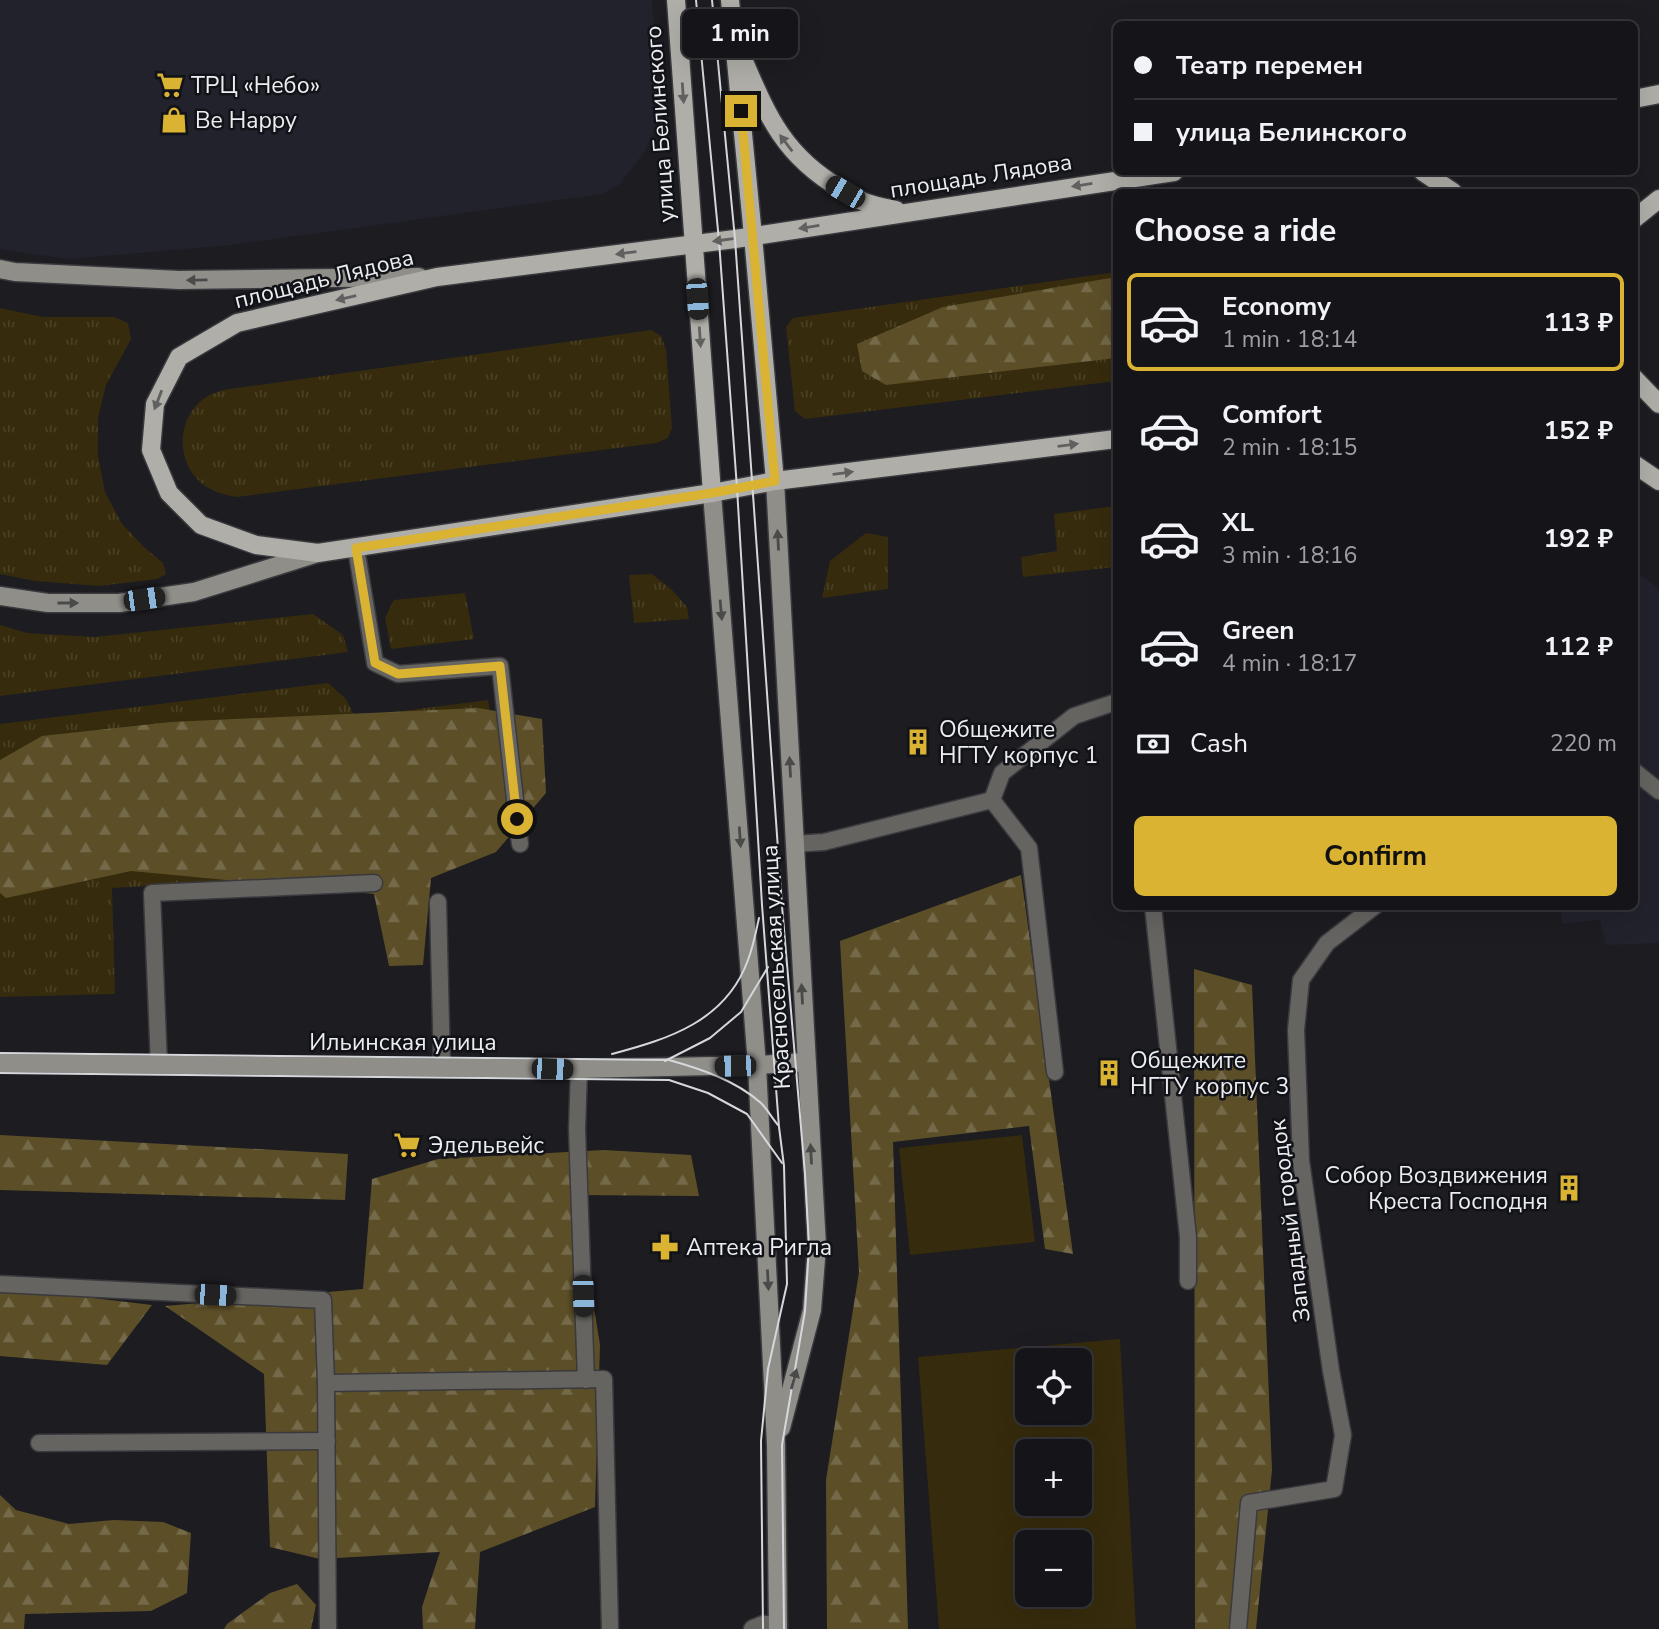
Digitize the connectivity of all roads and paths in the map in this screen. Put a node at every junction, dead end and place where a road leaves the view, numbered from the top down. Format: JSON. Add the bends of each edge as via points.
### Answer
{"nodes":[{"id":1,"x":676,"y":0,"type":"edge"},
{"id":2,"x":730,"y":0,"type":"edge"},
{"id":3,"x":733,"y":36,"type":"junction"},
{"id":4,"x":1659,"y":94,"type":"edge"},
{"id":5,"x":1638,"y":98,"type":"edge"},
{"id":6,"x":1154,"y":175,"type":"edge"},
{"id":7,"x":1427,"y":175,"type":"edge"},
{"id":8,"x":1448,"y":189,"type":"edge"},
{"id":9,"x":1659,"y":199,"type":"edge"},
{"id":10,"x":906,"y":212,"type":"junction"},
{"id":11,"x":1638,"y":216,"type":"edge"},
{"id":12,"x":753,"y":236,"type":"junction"},
{"id":13,"x":693,"y":244,"type":"junction"},
{"id":14,"x":0,"y":270,"type":"edge"},
{"id":15,"x":437,"y":277,"type":"junction"},
{"id":16,"x":1638,"y":382,"type":"edge"},
{"id":17,"x":1659,"y":404,"type":"edge"},
{"id":18,"x":1113,"y":439,"type":"edge"},
{"id":19,"x":1638,"y":467,"type":"edge"},
{"id":20,"x":775,"y":481,"type":"junction"},
{"id":21,"x":1659,"y":481,"type":"edge"},
{"id":22,"x":712,"y":493,"type":"junction"},
{"id":23,"x":356,"y":548,"type":"junction"},
{"id":24,"x":318,"y":553,"type":"junction"},
{"id":25,"x":0,"y":596,"type":"edge"},
{"id":26,"x":1113,"y":703,"type":"edge"},
{"id":27,"x":1638,"y":774,"type":"edge"},
{"id":28,"x":1659,"y":791,"type":"edge"},
{"id":29,"x":992,"y":800,"type":"junction"},
{"id":30,"x":520,"y":844,"type":"dead end"},
{"id":31,"x":794,"y":844,"type":"junction"},
{"id":32,"x":374,"y":883,"type":"dead end"},
{"id":33,"x":438,"y":902,"type":"dead end"},
{"id":34,"x":1153,"y":910,"type":"edge"},
{"id":35,"x":1370,"y":910,"type":"edge"},
{"id":36,"x":806,"y":1062,"type":"junction"},
{"id":37,"x":0,"y":1063,"type":"edge"},
{"id":38,"x":159,"y":1065,"type":"junction"},
{"id":39,"x":757,"y":1065,"type":"junction"},
{"id":40,"x":442,"y":1066,"type":"junction"},
{"id":41,"x":579,"y":1069,"type":"junction"},
{"id":42,"x":1055,"y":1072,"type":"dead end"},
{"id":43,"x":1188,"y":1281,"type":"dead end"},
{"id":44,"x":0,"y":1284,"type":"edge"},
{"id":45,"x":586,"y":1380,"type":"junction"},
{"id":46,"x":326,"y":1383,"type":"junction"},
{"id":47,"x":327,"y":1441,"type":"junction"},
{"id":48,"x":39,"y":1443,"type":"dead end"},
{"id":49,"x":776,"y":1445,"type":"junction"},
{"id":50,"x":778,"y":1627,"type":"edge"},
{"id":51,"x":328,"y":1629,"type":"edge"},
{"id":52,"x":610,"y":1629,"type":"edge"},
{"id":53,"x":753,"y":1629,"type":"edge"},
{"id":54,"x":1238,"y":1629,"type":"edge"}],
"edges":[{"from":1,"to":13,"type":"main road","name":"улица Белинского","one_way":true},
{"from":2,"to":3,"type":"main road"},
{"from":10,"to":3,"type":"main road","one_way":true,"via":[[864,202],[826,181],[794,154],[776,130]]},
{"from":3,"to":12,"type":"main road"},
{"from":4,"to":5,"type":"main road"},
{"from":6,"to":10,"type":"main road","name":"площадь Лядова","one_way":true},
{"from":7,"to":8,"type":"main road"},
{"from":9,"to":11,"type":"main road"},
{"from":10,"to":12,"type":"main road","name":"площадь Лядова","one_way":true},
{"from":12,"to":13,"type":"main road","name":"площадь Лядова","one_way":true},
{"from":12,"to":20,"type":"main road"},
{"from":13,"to":15,"type":"main road","name":"площадь Лядова","one_way":true},
{"from":13,"to":22,"type":"main road","one_way":true},
{"from":15,"to":14,"type":"street","one_way":true,"via":[[179,280]]},
{"from":15,"to":24,"type":"main road","name":"площадь Лядова","one_way":true,"via":[[237,323],[179,357],[155,404],[151,450],[169,493],[201,525],[256,545]]},
{"from":16,"to":17,"type":"main road"},
{"from":20,"to":18,"type":"main road","name":"площадь Лядова","one_way":true},
{"from":19,"to":21,"type":"main road"},
{"from":20,"to":22,"type":"main road","name":"площадь Лядова"},
{"from":31,"to":20,"type":"street","name":"Красносельская улица","one_way":true},
{"from":22,"to":23,"type":"main road","name":"площадь Лядова"},
{"from":22,"to":39,"type":"street","name":"Красносельская улица","one_way":true},
{"from":23,"to":24,"type":"main road","name":"площадь Лядова"},
{"from":23,"to":30,"type":"lane","via":[[375,663],[398,674],[500,666]]},
{"from":25,"to":24,"type":"street","one_way":true,"via":[[48,603],[119,603],[194,593]]},
{"from":26,"to":29,"type":"lane","via":[[1074,716],[1002,773]]},
{"from":27,"to":28,"type":"lane"},
{"from":29,"to":31,"type":"lane","via":[[824,842]]},
{"from":29,"to":42,"type":"lane","via":[[1029,848]]},
{"from":36,"to":31,"type":"street","name":"Красносельская улица","one_way":true},
{"from":32,"to":38,"type":"lane","via":[[152,893]]},
{"from":33,"to":40,"type":"lane"},
{"from":34,"to":43,"type":"lane","via":[[1188,1237]]},
{"from":35,"to":54,"type":"lane","name":"Западный городок","via":[[1327,943],[1301,980],[1296,1030],[1301,1161],[1343,1435],[1334,1489],[1249,1503]]},
{"from":36,"to":39,"type":"street","name":"Ильинская улица"},
{"from":49,"to":36,"type":"street","name":"Красносельская улица","one_way":true,"via":[[813,1310],[817,1246]]},
{"from":37,"to":38,"type":"street","name":"Ильинская улица"},
{"from":38,"to":40,"type":"street","name":"Ильинская улица"},
{"from":39,"to":41,"type":"street","name":"Ильинская улица"},
{"from":39,"to":49,"type":"street","name":"Красносельская улица","one_way":true},
{"from":40,"to":41,"type":"street","name":"Ильинская улица"},
{"from":41,"to":45,"type":"lane"},
{"from":44,"to":46,"type":"lane","via":[[323,1300]]},
{"from":45,"to":46,"type":"lane"},
{"from":45,"to":52,"type":"lane","via":[[604,1379]]},
{"from":46,"to":47,"type":"lane"},
{"from":47,"to":48,"type":"lane"},
{"from":47,"to":51,"type":"lane"},
{"from":49,"to":50,"type":"street","name":"Красносельская улица"},
{"from":50,"to":53,"type":"street"}]}
